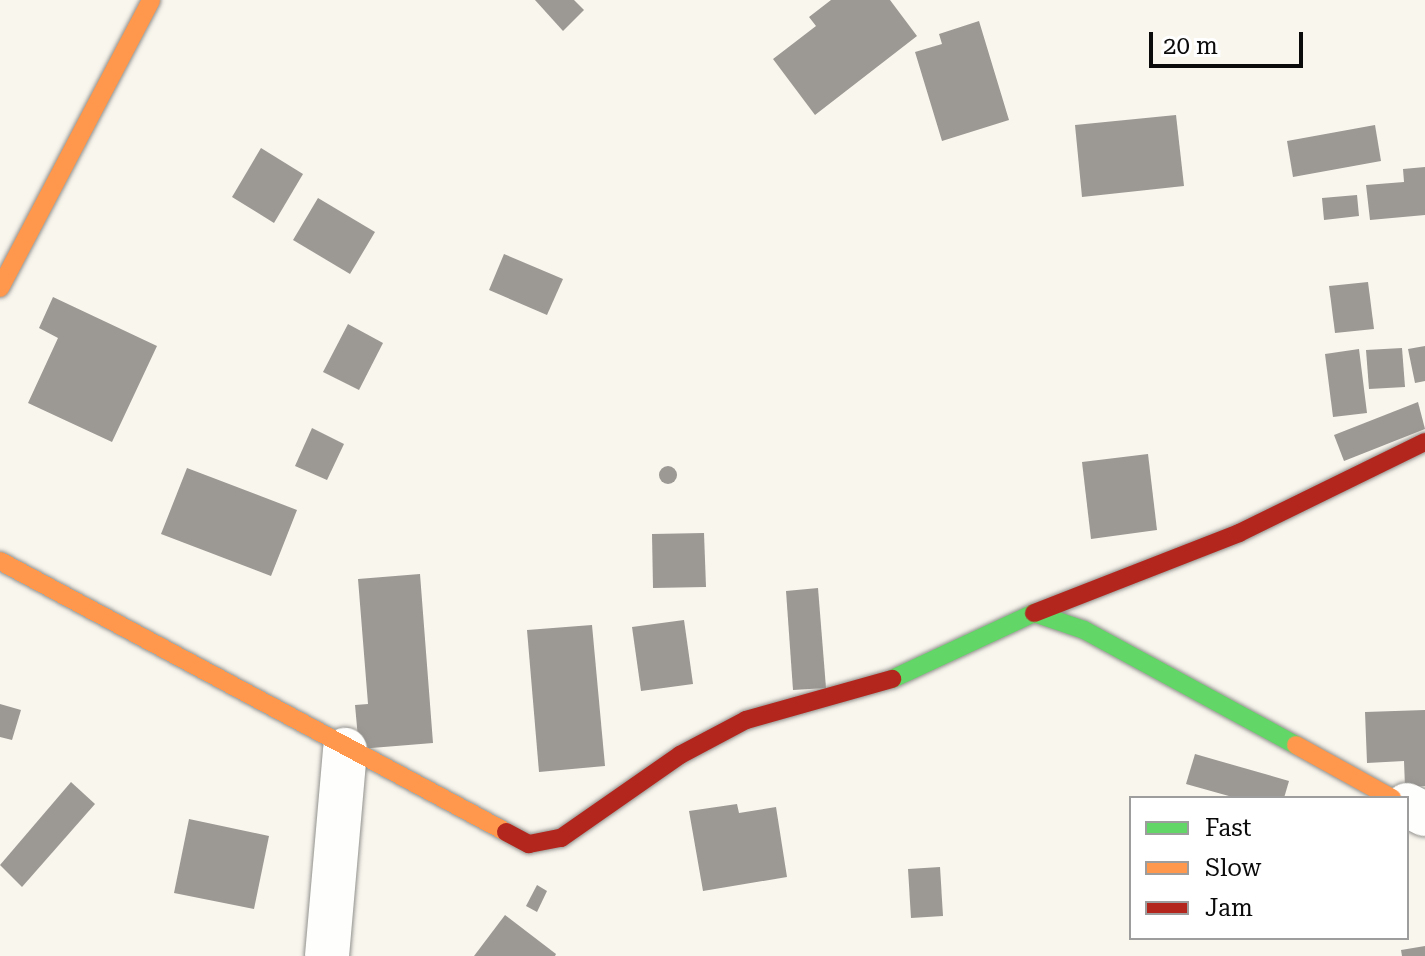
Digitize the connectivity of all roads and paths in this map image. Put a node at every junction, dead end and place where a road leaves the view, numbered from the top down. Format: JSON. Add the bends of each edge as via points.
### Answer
{"nodes":[{"id":1,"x":151,"y":0,"type":"edge"},
{"id":2,"x":0,"y":288,"type":"edge"},
{"id":3,"x":1425,"y":442,"type":"edge"},
{"id":4,"x":0,"y":561,"type":"edge"},
{"id":5,"x":1034,"y":613,"type":"junction"},
{"id":6,"x":345,"y":750,"type":"junction"},
{"id":7,"x":1388,"y":796,"type":"edge"},
{"id":8,"x":327,"y":956,"type":"edge"}],
"edges":[{"from":1,"to":2,"type":"street"},
{"from":3,"to":5,"type":"street","via":[[1239,533]]},
{"from":4,"to":6,"type":"street"},
{"from":5,"to":6,"type":"street","via":[[926,669],[746,720],[680,755],[561,838],[529,844]]},
{"from":5,"to":7,"type":"street","via":[[1084,630]]},
{"from":6,"to":8,"type":"street"}]}
